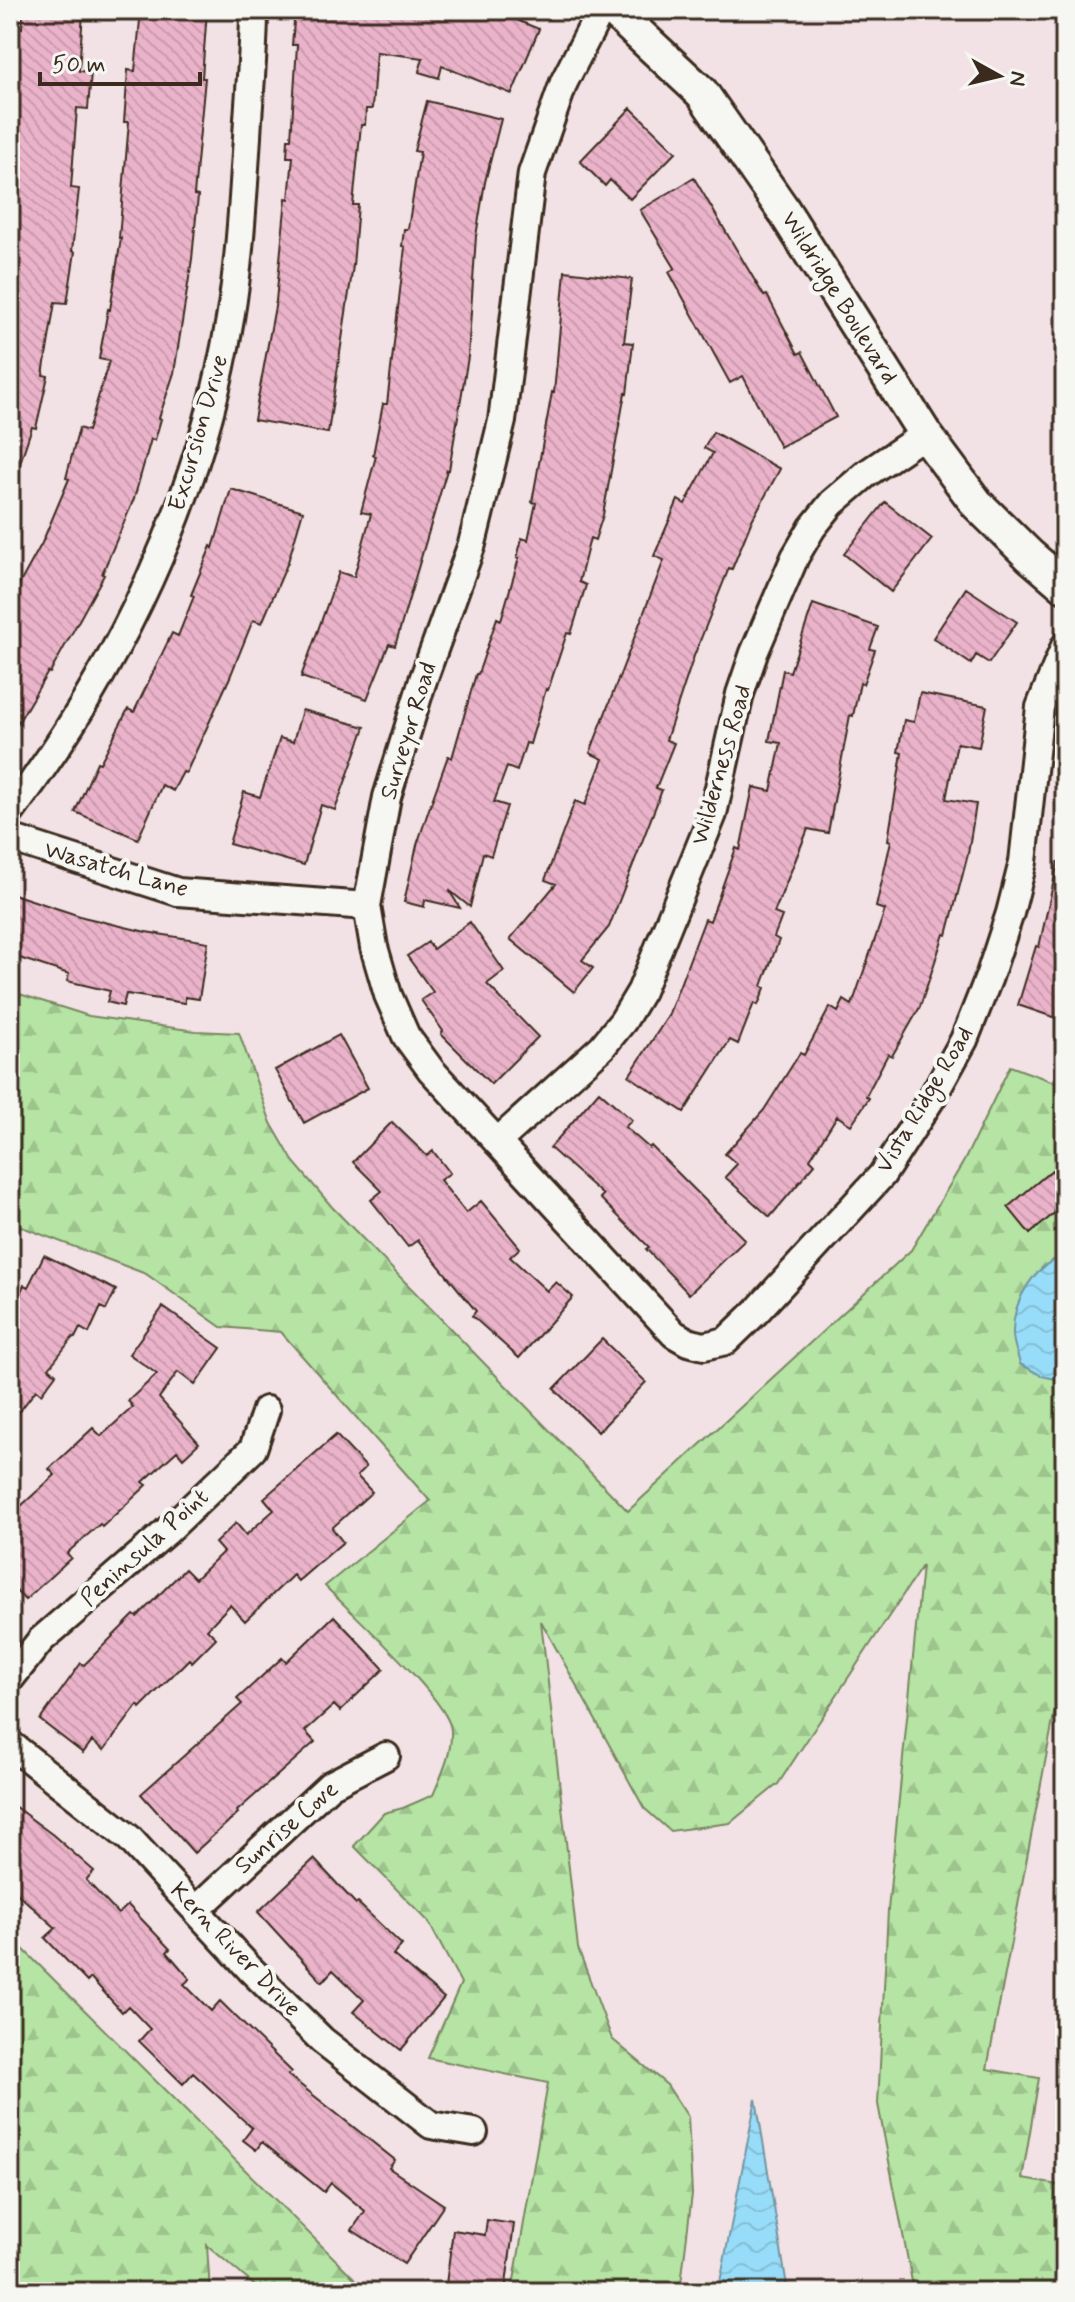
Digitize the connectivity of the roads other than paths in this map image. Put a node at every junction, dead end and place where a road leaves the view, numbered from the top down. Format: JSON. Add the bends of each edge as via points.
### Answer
{"nodes":[{"id":1,"x":254,"y":10,"type":"edge"},
{"id":2,"x":601,"y":10,"type":"edge"},
{"id":3,"x":613,"y":10,"type":"edge"},
{"id":4,"x":925,"y":434,"type":"junction"},
{"id":5,"x":1065,"y":586,"type":"edge"},
{"id":6,"x":1065,"y":646,"type":"edge"},
{"id":7,"x":10,"y":813,"type":"edge"},
{"id":8,"x":10,"y":838,"type":"edge"},
{"id":9,"x":367,"y":906,"type":"junction"},
{"id":10,"x":497,"y":1142,"type":"junction"},
{"id":11,"x":704,"y":1346,"type":"joint"},
{"id":12,"x":266,"y":1410,"type":"dead end"},
{"id":13,"x":10,"y":1679,"type":"edge"},
{"id":14,"x":10,"y":1744,"type":"edge"},
{"id":15,"x":386,"y":1756,"type":"dead end"},
{"id":16,"x":196,"y":1910,"type":"junction"},
{"id":17,"x":474,"y":2132,"type":"dead end"}],
"edges":[{"from":1,"to":7,"type":"street","name":"Excursion Drive","via":[[240,251],[205,427],[147,583],[84,703]]},
{"from":2,"to":9,"type":"street","name":"Surveyor Road","via":[[564,82],[532,173],[502,421],[472,544],[387,797]]},
{"from":3,"to":4,"type":"street","name":"Wildridge Boulevard","via":[[702,93],[782,208]]},
{"from":4,"to":5,"type":"street","name":"Wildridge Boulevard","via":[[977,504]]},
{"from":4,"to":10,"type":"street","name":"Wilderness Road","via":[[832,503],[806,538],[754,653],[713,814],[641,991],[602,1047]]},
{"from":6,"to":11,"type":"street","name":"Vista Ridge Road","via":[[1040,707],[1023,862],[1010,913],[964,1040],[882,1175],[726,1341]]},
{"from":8,"to":9,"type":"street","name":"Wasatch Lane","via":[[178,892]]},
{"from":9,"to":10,"type":"street","name":"Surveyor Road","via":[[388,995],[406,1036]]},
{"from":10,"to":11,"type":"street","name":"Surveyor Road","via":[[674,1334]]},
{"from":12,"to":13,"type":"street","name":"Peninsula Point","via":[[253,1449],[41,1640]]},
{"from":14,"to":16,"type":"street","name":"Kern River Drive","via":[[129,1838]]},
{"from":15,"to":16,"type":"street","name":"Sunrise Cove","via":[[330,1785]]},
{"from":16,"to":17,"type":"street","name":"Kern River Drive","via":[[322,2040],[431,2125]]}]}
